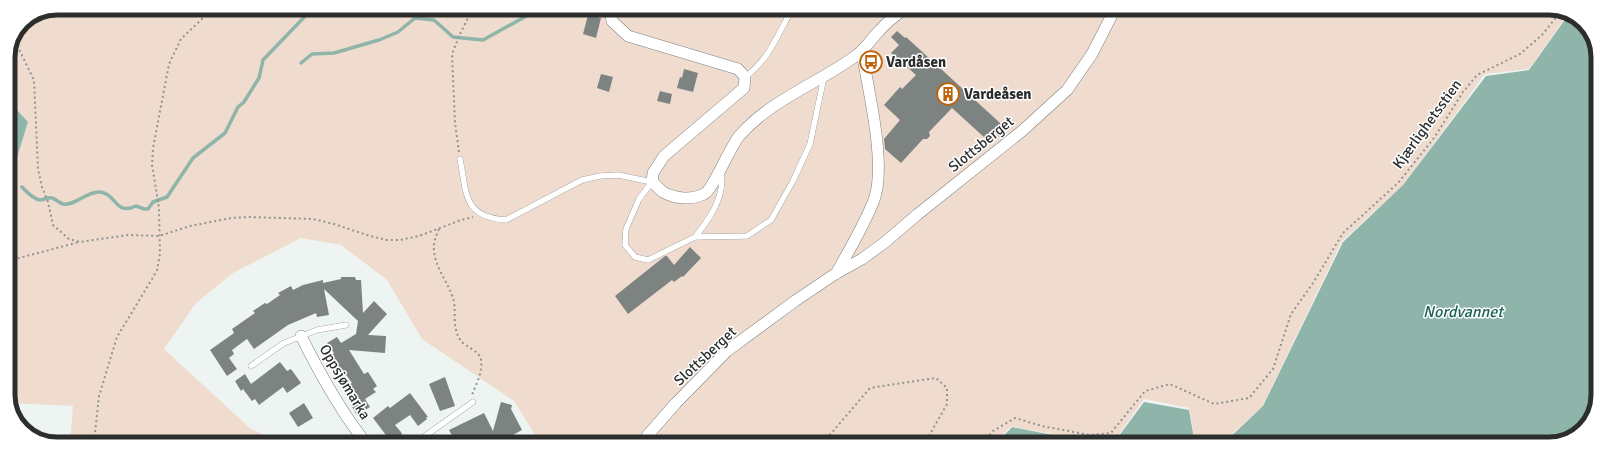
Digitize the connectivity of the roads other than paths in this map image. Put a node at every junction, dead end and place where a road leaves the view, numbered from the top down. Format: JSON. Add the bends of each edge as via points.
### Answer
{"nodes":[{"id":1,"x":611,"y":15,"type":"edge"},
{"id":2,"x":789,"y":15,"type":"edge"},
{"id":3,"x":896,"y":15,"type":"edge"},
{"id":4,"x":1112,"y":15,"type":"edge"},
{"id":5,"x":862,"y":52,"type":"junction"},
{"id":6,"x":824,"y":76,"type":"junction"},
{"id":7,"x":745,"y":78,"type":"junction"},
{"id":8,"x":460,"y":159,"type":"road end"},
{"id":9,"x":721,"y":168,"type":"junction"},
{"id":10,"x":652,"y":182,"type":"junction"},
{"id":11,"x":695,"y":237,"type":"junction"},
{"id":12,"x":835,"y":274,"type":"junction"},
{"id":13,"x":346,"y":325,"type":"dead end"},
{"id":14,"x":301,"y":336,"type":"junction"},
{"id":15,"x":251,"y":366,"type":"dead end"},
{"id":16,"x":473,"y":402,"type":"dead end"},
{"id":17,"x":361,"y":437,"type":"edge"},
{"id":18,"x":424,"y":437,"type":"edge"},
{"id":19,"x":647,"y":437,"type":"edge"}],
"edges":[{"from":1,"to":7,"type":"street","via":[[612,21],[628,36],[738,69]]},
{"from":2,"to":7,"type":"lane","via":[[767,56]]},
{"from":3,"to":5,"type":"street"},
{"from":4,"to":12,"type":"street","name":"Slottsberget","via":[[1092,54],[1067,90],[1022,131],[884,243],[862,260]]},
{"from":5,"to":6,"type":"street"},
{"from":5,"to":12,"type":"street","name":"Slottsberget","via":[[879,174],[874,200]]},
{"from":6,"to":9,"type":"street","via":[[775,105],[740,135]]},
{"from":6,"to":11,"type":"lane","via":[[810,144],[771,220],[747,236]]},
{"from":7,"to":10,"type":"street","via":[[744,88],[735,97],[664,156],[653,173]]},
{"from":8,"to":10,"type":"lane","via":[[472,208],[481,215],[493,219],[506,220],[582,180],[618,175]]},
{"from":9,"to":10,"type":"street","via":[[706,194],[691,198],[680,198],[664,192]]},
{"from":9,"to":11,"type":"lane","via":[[721,189],[716,204]]},
{"from":10,"to":11,"type":"lane","via":[[639,199],[631,217],[626,229],[625,245],[635,257],[648,260]]},
{"from":12,"to":19,"type":"street","name":"Slottsberget","via":[[727,351]]},
{"from":13,"to":14,"type":"lane","name":"Oppsjømarka","via":[[317,330]]},
{"from":14,"to":15,"type":"lane","name":"Oppsjømarka","via":[[284,343]]},
{"from":14,"to":17,"type":"street","name":"Oppsjømarka"},
{"from":16,"to":18,"type":"lane"}]}
